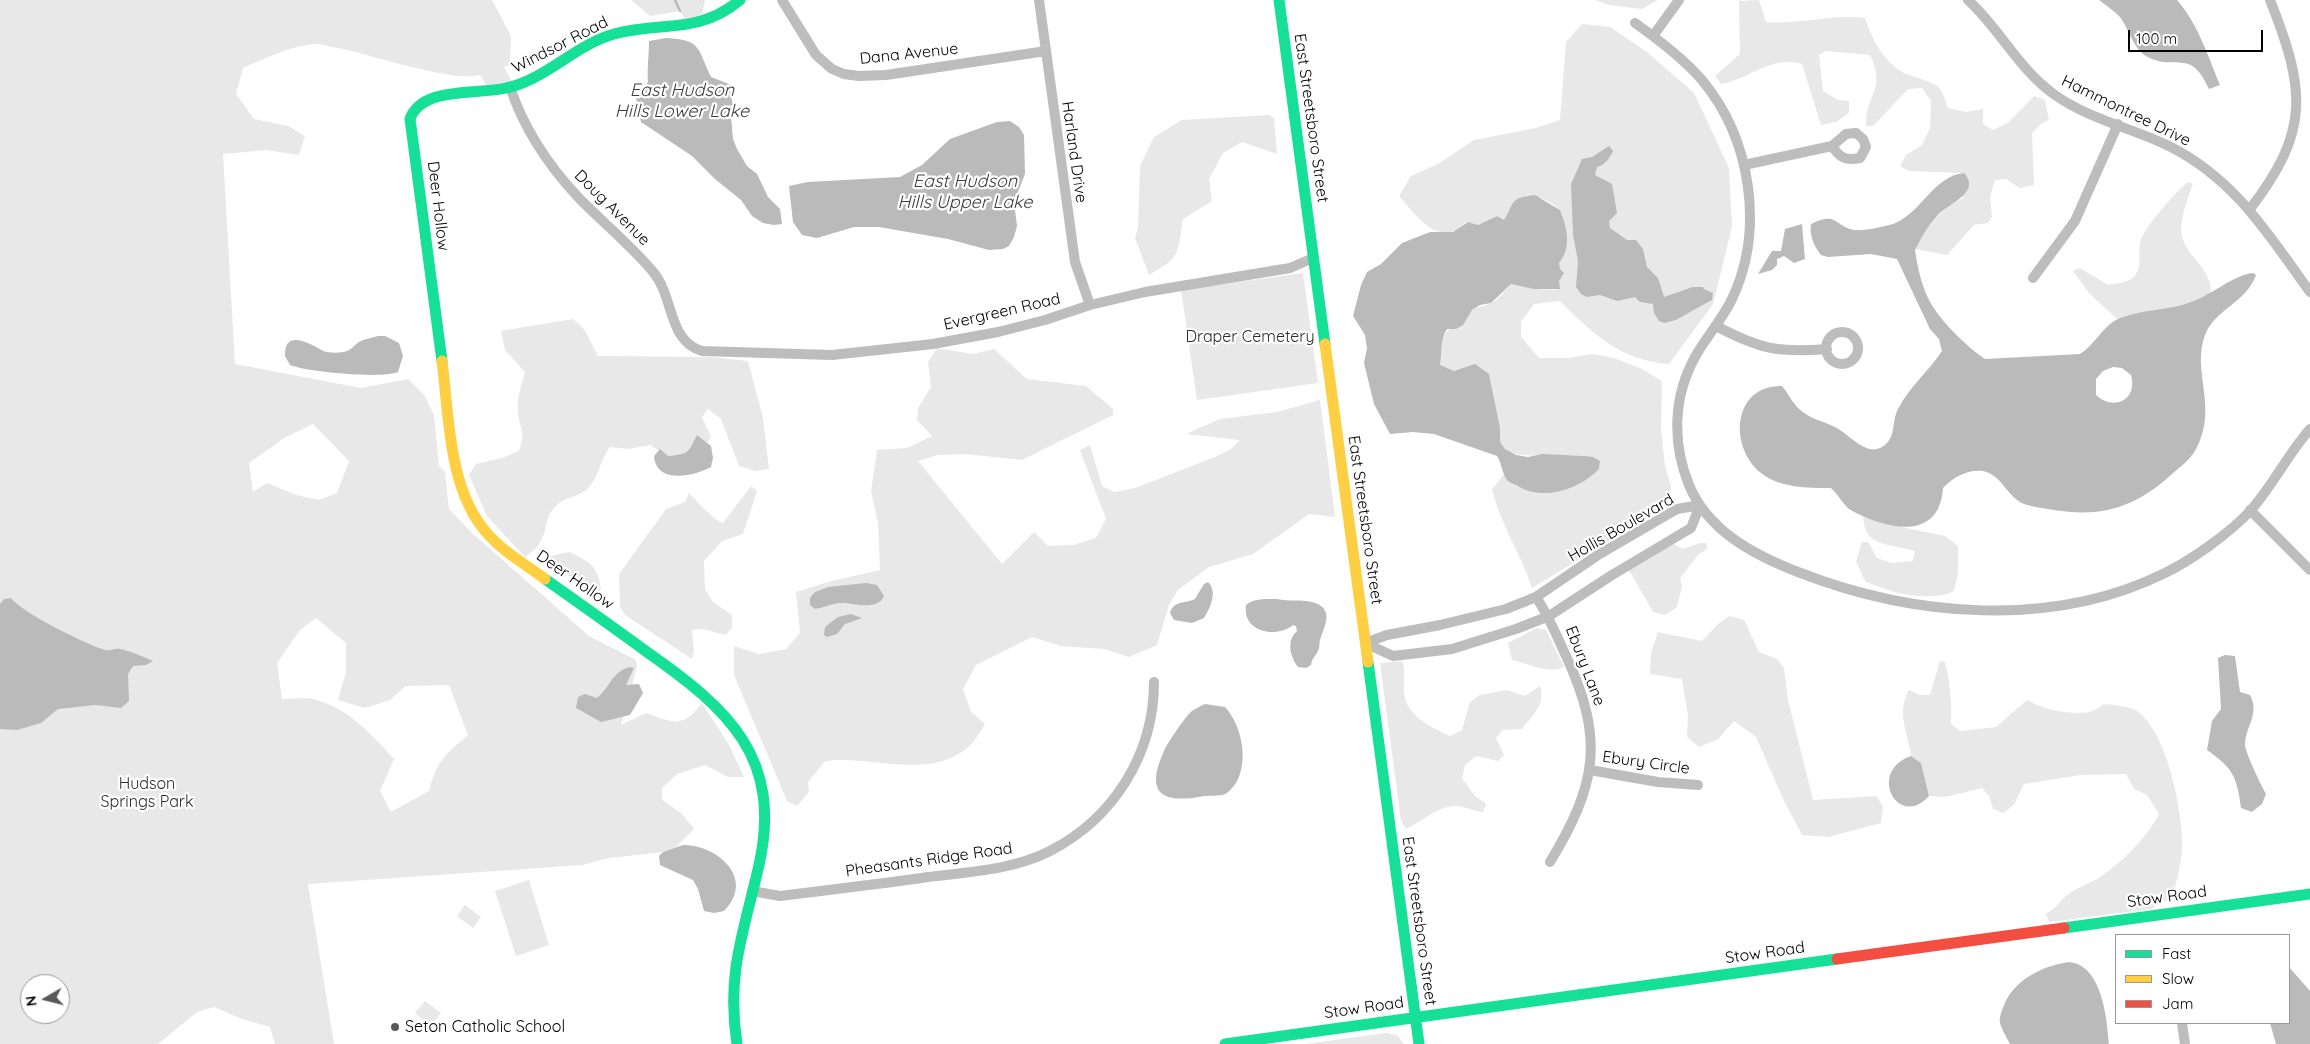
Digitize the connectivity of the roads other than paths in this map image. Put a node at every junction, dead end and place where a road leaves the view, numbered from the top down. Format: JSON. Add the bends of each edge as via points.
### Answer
{"nodes":[{"id":1,"x":740,"y":0,"type":"edge"},
{"id":2,"x":782,"y":0,"type":"edge"},
{"id":3,"x":1039,"y":0,"type":"edge"},
{"id":4,"x":1279,"y":0,"type":"edge"},
{"id":5,"x":1679,"y":0,"type":"edge"},
{"id":6,"x":1968,"y":0,"type":"edge"},
{"id":7,"x":2270,"y":0,"type":"edge"},
{"id":8,"x":1635,"y":23,"type":"dead end"},
{"id":9,"x":1653,"y":36,"type":"junction"},
{"id":10,"x":1046,"y":51,"type":"junction"},
{"id":11,"x":510,"y":87,"type":"junction"},
{"id":12,"x":418,"y":102,"type":"joint"},
{"id":13,"x":2118,"y":124,"type":"junction"},
{"id":14,"x":1832,"y":146,"type":"dead end"},
{"id":15,"x":1744,"y":166,"type":"junction"},
{"id":16,"x":2250,"y":209,"type":"junction"},
{"id":17,"x":1313,"y":258,"type":"junction"},
{"id":18,"x":2033,"y":278,"type":"dead end"},
{"id":19,"x":2310,"y":292,"type":"edge"},
{"id":20,"x":1090,"y":305,"type":"junction"},
{"id":21,"x":1716,"y":326,"type":"junction"},
{"id":22,"x":692,"y":348,"type":"joint"},
{"id":23,"x":1826,"y":349,"type":"dead end"},
{"id":24,"x":2310,"y":429,"type":"edge"},
{"id":25,"x":1700,"y":505,"type":"junction"},
{"id":26,"x":2250,"y":510,"type":"junction"},
{"id":27,"x":2310,"y":570,"type":"edge"},
{"id":28,"x":1536,"y":597,"type":"junction"},
{"id":29,"x":1549,"y":616,"type":"junction"},
{"id":30,"x":1366,"y":643,"type":"junction"},
{"id":31,"x":1154,"y":682,"type":"dead end"},
{"id":32,"x":1590,"y":770,"type":"junction"},
{"id":33,"x":1698,"y":785,"type":"dead end"},
{"id":34,"x":1550,"y":862,"type":"dead end"},
{"id":35,"x":752,"y":891,"type":"junction"},
{"id":36,"x":2310,"y":894,"type":"edge"},
{"id":37,"x":1416,"y":1018,"type":"junction"},
{"id":38,"x":2182,"y":1024,"type":"edge"},
{"id":39,"x":737,"y":1044,"type":"edge"},
{"id":40,"x":1226,"y":1044,"type":"edge"},
{"id":41,"x":1419,"y":1044,"type":"edge"},
{"id":42,"x":2185,"y":1044,"type":"edge"}],
"edges":[{"from":1,"to":11,"type":"street","name":"Windsor Road","via":[[725,13],[702,23],[612,35]]},
{"from":2,"to":10,"type":"street","name":"Dana Avenue","via":[[816,55],[832,69],[844,74],[886,75]]},
{"from":3,"to":10,"type":"street","name":"Harland Drive"},
{"from":4,"to":17,"type":"street","name":"East Streetsboro Street"},
{"from":5,"to":9,"type":"street"},
{"from":6,"to":13,"type":"street","name":"Hammontree Drive","via":[[2043,86],[2068,103]]},
{"from":7,"to":16,"type":"street","via":[[2296,67],[2302,110],[2297,138],[2287,164]]},
{"from":8,"to":9,"type":"street"},
{"from":9,"to":15,"type":"street","via":[[1694,72],[1711,92],[1730,125]]},
{"from":10,"to":20,"type":"street","name":"Harland Drive","via":[[1075,262]]},
{"from":11,"to":12,"type":"street","name":"Windsor Road","via":[[426,98]]},
{"from":11,"to":22,"type":"street","name":"Doug Avenue","via":[[530,133],[554,170],[656,275],[666,293],[680,336]]},
{"from":12,"to":35,"type":"street","name":"Deer Hollow","via":[[410,118],[455,463],[462,493],[483,531],[503,549],[693,684],[717,703],[734,723],[752,756],[764,805],[762,850]]},
{"from":13,"to":16,"type":"street","name":"Hammontree Drive","via":[[2190,158]]},
{"from":13,"to":18,"type":"street","via":[[2075,221]]},
{"from":14,"to":15,"type":"street"},
{"from":15,"to":21,"type":"street","via":[[1749,205],[1748,242],[1732,297]]},
{"from":16,"to":19,"type":"street","name":"Hammontree Drive"},
{"from":17,"to":20,"type":"street","name":"Evergreen Road","via":[[1290,268],[1145,292]]},
{"from":17,"to":30,"type":"street","name":"East Streetsboro Street"},
{"from":20,"to":22,"type":"street","name":"Evergreen Road","via":[[998,332],[867,352],[832,355]]},
{"from":21,"to":23,"type":"street","via":[[1770,349],[1795,352]]},
{"from":21,"to":25,"type":"street","via":[[1686,375],[1677,422],[1681,459]]},
{"from":24,"to":26,"type":"street"},
{"from":25,"to":26,"type":"street","via":[[1745,548],[1778,565],[1832,585],[1922,606],[1996,610],[2066,604],[2136,586],[2186,562]]},
{"from":25,"to":28,"type":"street","name":"Hollis Boulevard","via":[[1677,509]]},
{"from":25,"to":29,"type":"street","name":"Hollis Boulevard","via":[[1690,528]]},
{"from":26,"to":27,"type":"street"},
{"from":28,"to":29,"type":"street","name":"Ebury Lane"},
{"from":28,"to":30,"type":"street","name":"Hollis Boulevard","via":[[1506,609],[1387,635]]},
{"from":29,"to":30,"type":"street","name":"Hollis Boulevard","via":[[1452,649],[1393,656]]},
{"from":29,"to":32,"type":"street","name":"Ebury Lane","via":[[1585,700],[1591,738]]},
{"from":30,"to":37,"type":"street","name":"East Streetsboro Street"},
{"from":31,"to":35,"type":"street","name":"Pheasants Ridge Road","via":[[1146,736],[1131,774],[1094,822],[1049,851],[988,869],[780,896]]},
{"from":32,"to":33,"type":"street","name":"Ebury Circle","via":[[1658,782]]},
{"from":32,"to":34,"type":"street","name":"Ebury Lane","via":[[1580,807]]},
{"from":35,"to":39,"type":"street","name":"Deer Hollow","via":[[736,958],[733,990]]},
{"from":36,"to":37,"type":"street","name":"Stow Road"},
{"from":37,"to":40,"type":"street","name":"Stow Road"},
{"from":37,"to":41,"type":"street","name":"East Streetsboro Street"},
{"from":38,"to":42,"type":"street"}]}
